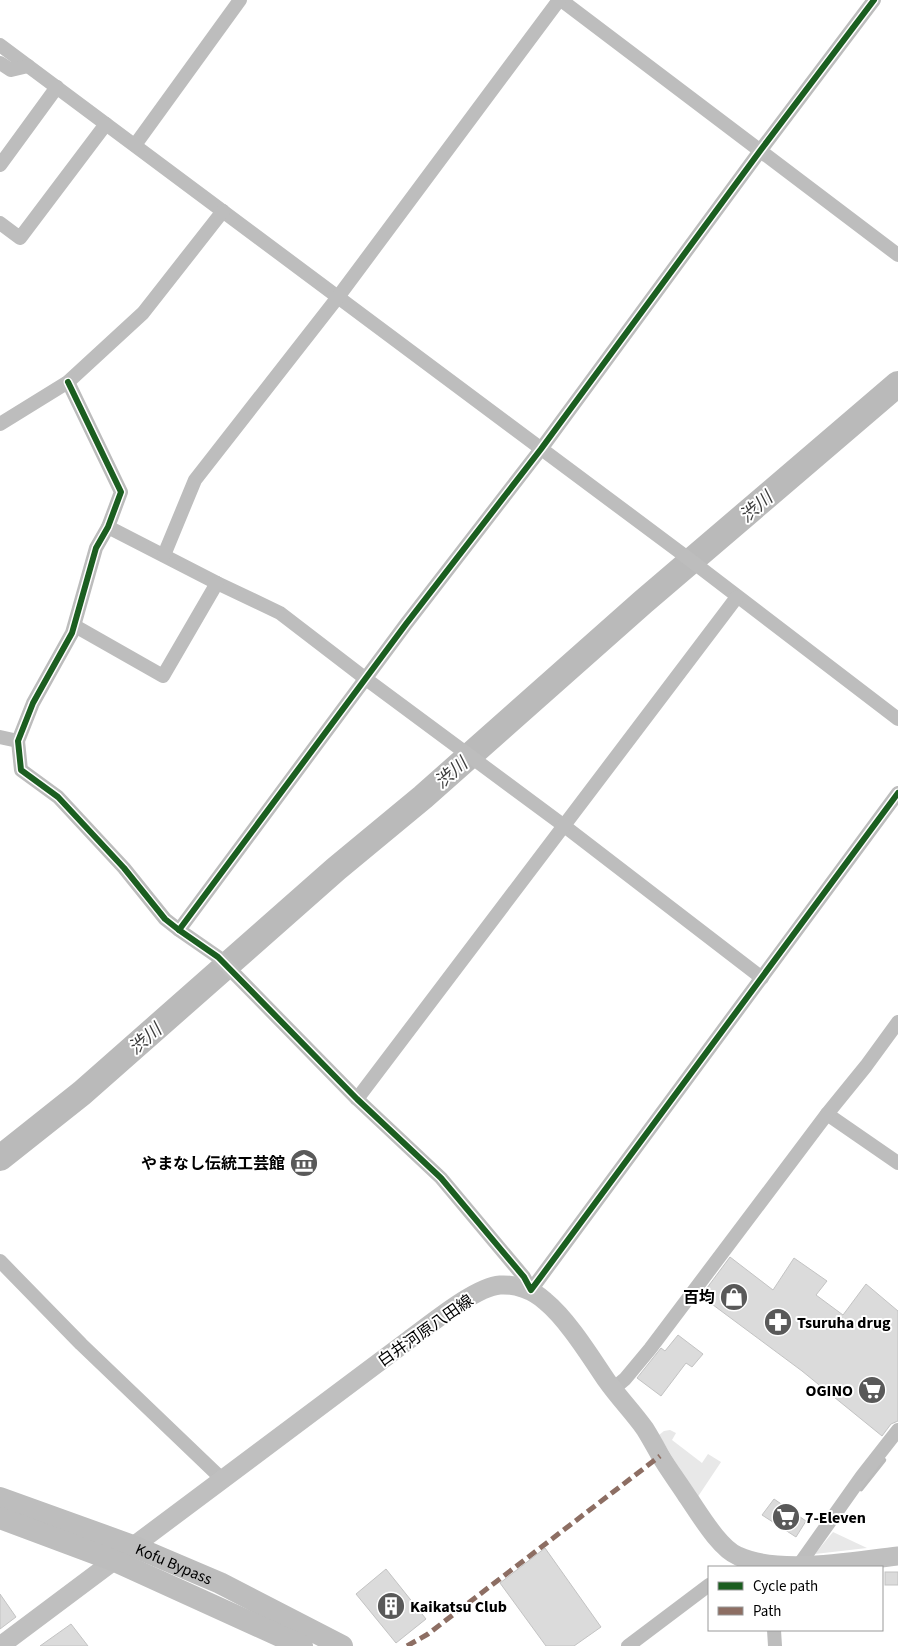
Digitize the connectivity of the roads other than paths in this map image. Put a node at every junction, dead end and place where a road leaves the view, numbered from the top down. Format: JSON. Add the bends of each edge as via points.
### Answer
{"nodes":[{"id":1,"x":240,"y":0,"type":"edge"},
{"id":2,"x":560,"y":0,"type":"edge"},
{"id":3,"x":874,"y":0,"type":"edge"},
{"id":4,"x":0,"y":45,"type":"edge"},
{"id":5,"x":0,"y":63,"type":"edge"},
{"id":6,"x":28,"y":66,"type":"junction"},
{"id":7,"x":57,"y":87,"type":"junction"},
{"id":8,"x":106,"y":124,"type":"junction"},
{"id":9,"x":134,"y":145,"type":"junction"},
{"id":10,"x":760,"y":151,"type":"junction"},
{"id":11,"x":0,"y":165,"type":"edge"},
{"id":12,"x":223,"y":211,"type":"junction"},
{"id":13,"x":0,"y":224,"type":"edge"},
{"id":14,"x":898,"y":255,"type":"edge"},
{"id":15,"x":338,"y":297,"type":"junction"},
{"id":16,"x":68,"y":382,"type":"junction"},
{"id":17,"x":0,"y":424,"type":"edge"},
{"id":18,"x":541,"y":449,"type":"junction"},
{"id":19,"x":108,"y":527,"type":"junction"},
{"id":20,"x":164,"y":555,"type":"junction"},
{"id":21,"x":217,"y":583,"type":"junction"},
{"id":22,"x":736,"y":597,"type":"junction"},
{"id":23,"x":75,"y":626,"type":"junction"},
{"id":24,"x":366,"y":679,"type":"junction"},
{"id":25,"x":898,"y":719,"type":"edge"},
{"id":26,"x":0,"y":737,"type":"edge"},
{"id":27,"x":18,"y":741,"type":"junction"},
{"id":28,"x":898,"y":793,"type":"edge"},
{"id":29,"x":563,"y":825,"type":"junction"},
{"id":30,"x":179,"y":930,"type":"junction"},
{"id":31,"x":762,"y":978,"type":"junction"},
{"id":32,"x":898,"y":1022,"type":"edge"},
{"id":33,"x":357,"y":1099,"type":"junction"},
{"id":34,"x":826,"y":1114,"type":"junction"},
{"id":35,"x":898,"y":1163,"type":"edge"},
{"id":36,"x":0,"y":1261,"type":"edge"},
{"id":37,"x":531,"y":1290,"type":"junction"},
{"id":38,"x":613,"y":1389,"type":"junction"},
{"id":39,"x":898,"y":1430,"type":"edge"},
{"id":40,"x":223,"y":1480,"type":"junction"},
{"id":41,"x":0,"y":1498,"type":"edge"},
{"id":42,"x":0,"y":1518,"type":"edge"},
{"id":43,"x":133,"y":1546,"type":"junction"},
{"id":44,"x":898,"y":1556,"type":"edge"},
{"id":45,"x":115,"y":1560,"type":"junction"},
{"id":46,"x":739,"y":1563,"type":"edge"},
{"id":47,"x":772,"y":1566,"type":"edge"},
{"id":48,"x":799,"y":1566,"type":"junction"},
{"id":49,"x":708,"y":1586,"type":"edge"},
{"id":50,"x":774,"y":1631,"type":"edge"},
{"id":51,"x":0,"y":1646,"type":"edge"},
{"id":52,"x":302,"y":1646,"type":"edge"},
{"id":53,"x":342,"y":1646,"type":"edge"},
{"id":54,"x":628,"y":1646,"type":"edge"},
{"id":55,"x":775,"y":1646,"type":"edge"}],
"edges":[{"from":1,"to":9,"type":"street"},
{"from":2,"to":10,"type":"street"},
{"from":2,"to":15,"type":"street"},
{"from":3,"to":10,"type":"street"},
{"from":4,"to":6,"type":"street"},
{"from":5,"to":6,"type":"street","via":[[11,70]]},
{"from":6,"to":7,"type":"street"},
{"from":7,"to":8,"type":"street"},
{"from":7,"to":11,"type":"street"},
{"from":8,"to":9,"type":"street"},
{"from":8,"to":13,"type":"street","via":[[20,238]]},
{"from":9,"to":12,"type":"street"},
{"from":10,"to":14,"type":"street"},
{"from":10,"to":18,"type":"street"},
{"from":12,"to":15,"type":"street"},
{"from":12,"to":16,"type":"street","via":[[143,313]]},
{"from":15,"to":18,"type":"street"},
{"from":15,"to":20,"type":"street","via":[[196,480]]},
{"from":16,"to":17,"type":"street"},
{"from":16,"to":19,"type":"street","via":[[121,492]]},
{"from":18,"to":22,"type":"street"},
{"from":18,"to":24,"type":"street"},
{"from":19,"to":20,"type":"street"},
{"from":19,"to":23,"type":"street","via":[[96,548]]},
{"from":20,"to":21,"type":"street"},
{"from":21,"to":23,"type":"street","via":[[163,676]]},
{"from":21,"to":24,"type":"street","via":[[280,612]]},
{"from":22,"to":25,"type":"street"},
{"from":22,"to":29,"type":"street"},
{"from":23,"to":27,"type":"street","via":[[33,703]]},
{"from":24,"to":29,"type":"street"},
{"from":24,"to":30,"type":"street"},
{"from":26,"to":27,"type":"street"},
{"from":27,"to":30,"type":"street","via":[[21,770],[58,797],[124,868],[165,919]]},
{"from":28,"to":31,"type":"street"},
{"from":29,"to":31,"type":"street"},
{"from":29,"to":33,"type":"street"},
{"from":30,"to":33,"type":"street","via":[[218,956]]},
{"from":31,"to":37,"type":"street"},
{"from":32,"to":34,"type":"street"},
{"from":33,"to":37,"type":"street","via":[[441,1178],[524,1277]]},
{"from":34,"to":35,"type":"street"},
{"from":34,"to":38,"type":"street","via":[[656,1342]]},
{"from":36,"to":40,"type":"street"},
{"from":37,"to":38,"type":"main road","name":"白井河原八田線","via":[[558,1314]]},
{"from":37,"to":40,"type":"main road","name":"白井河原八田線","via":[[499,1285],[471,1296]]},
{"from":38,"to":46,"type":"main road","name":"白井河原八田線","via":[[645,1430],[717,1537]]},
{"from":39,"to":48,"type":"street"},
{"from":40,"to":43,"type":"main road","name":"白井河原八田線"},
{"from":41,"to":43,"type":"highway","name":"Kofu Bypass"},
{"from":42,"to":45,"type":"highway","name":"Kofu Bypass"},
{"from":43,"to":45,"type":"main road","name":"白井河原八田線"},
{"from":43,"to":53,"type":"highway","name":"Kofu Bypass","via":[[220,1584]]},
{"from":44,"to":48,"type":"main road","name":"白井河原八田線"},
{"from":45,"to":51,"type":"main road","name":"白井河原八田線"},
{"from":45,"to":52,"type":"highway","name":"Kofu Bypass"},
{"from":46,"to":47,"type":"main road","name":"白井河原八田線"},
{"from":47,"to":48,"type":"main road","name":"白井河原八田線"},
{"from":49,"to":54,"type":"street"},
{"from":50,"to":55,"type":"street"}]}
